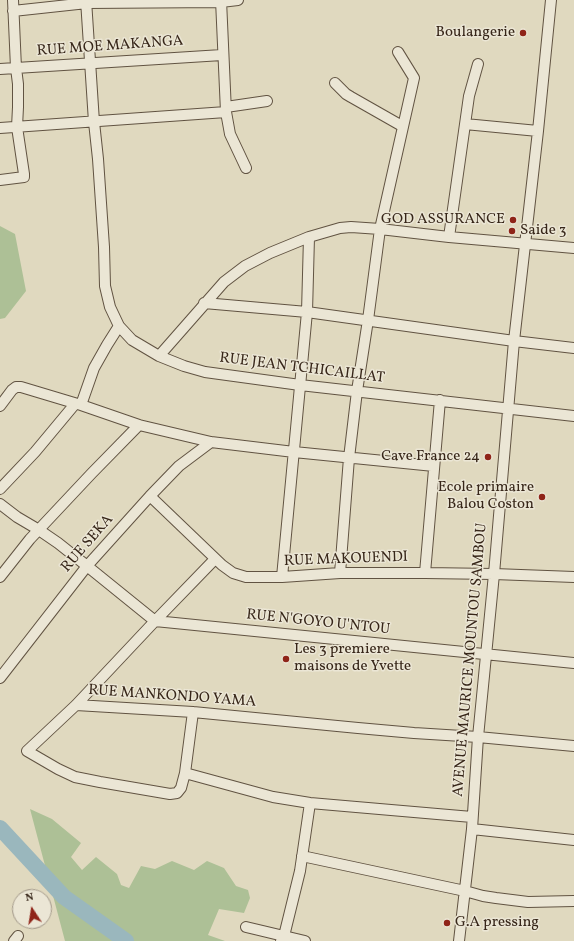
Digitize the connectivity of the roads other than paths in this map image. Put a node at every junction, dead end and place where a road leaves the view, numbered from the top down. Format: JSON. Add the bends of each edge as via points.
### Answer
{"nodes":[{"id":1,"x":13,"y":0,"type":"edge"},
{"id":2,"x":238,"y":0,"type":"edge"},
{"id":3,"x":551,"y":0,"type":"edge"},
{"id":4,"x":87,"y":1,"type":"edge"},
{"id":5,"x":221,"y":1,"type":"edge"},
{"id":6,"x":13,"y":11,"type":"junction"},
{"id":7,"x":398,"y":52,"type":"dead end"},
{"id":8,"x":222,"y":55,"type":"junction"},
{"id":9,"x":90,"y":62,"type":"junction"},
{"id":10,"x":478,"y":64,"type":"dead end"},
{"id":11,"x":16,"y":68,"type":"junction"},
{"id":12,"x":0,"y":69,"type":"edge"},
{"id":13,"x":335,"y":83,"type":"dead end"},
{"id":14,"x":267,"y":101,"type":"dead end"},
{"id":15,"x":226,"y":109,"type":"junction"},
{"id":16,"x":94,"y":122,"type":"junction"},
{"id":17,"x":465,"y":124,"type":"junction"},
{"id":18,"x":402,"y":126,"type":"junction"},
{"id":19,"x":17,"y":127,"type":"junction"},
{"id":20,"x":0,"y":128,"type":"edge"},
{"id":21,"x":538,"y":131,"type":"junction"},
{"id":22,"x":246,"y":168,"type":"dead end"},
{"id":23,"x":0,"y":180,"type":"edge"},
{"id":24,"x":380,"y":229,"type":"junction"},
{"id":25,"x":449,"y":236,"type":"junction"},
{"id":26,"x":309,"y":237,"type":"junction"},
{"id":27,"x":524,"y":244,"type":"junction"},
{"id":28,"x":574,"y":248,"type":"edge"},
{"id":29,"x":204,"y":303,"type":"junction"},
{"id":30,"x":307,"y":312,"type":"junction"},
{"id":31,"x":368,"y":320,"type":"junction"},
{"id":32,"x":120,"y":326,"type":"junction"},
{"id":33,"x":514,"y":341,"type":"junction"},
{"id":34,"x":574,"y":348,"type":"edge"},
{"id":35,"x":159,"y":356,"type":"junction"},
{"id":36,"x":300,"y":385,"type":"junction"},
{"id":37,"x":358,"y":391,"type":"junction"},
{"id":38,"x":440,"y":400,"type":"junction"},
{"id":39,"x":78,"y":405,"type":"junction"},
{"id":40,"x":0,"y":406,"type":"edge"},
{"id":41,"x":509,"y":409,"type":"junction"},
{"id":42,"x":574,"y":416,"type":"edge"},
{"id":43,"x":139,"y":425,"type":"junction"},
{"id":44,"x":212,"y":442,"type":"junction"},
{"id":45,"x":294,"y":452,"type":"junction"},
{"id":46,"x":349,"y":458,"type":"junction"},
{"id":47,"x":434,"y":466,"type":"junction"},
{"id":48,"x":0,"y":489,"type":"edge"},
{"id":49,"x":150,"y":496,"type":"junction"},
{"id":50,"x":0,"y":504,"type":"edge"},
{"id":51,"x":39,"y":530,"type":"junction"},
{"id":52,"x":215,"y":559,"type":"junction"},
{"id":53,"x":87,"y":566,"type":"junction"},
{"id":54,"x":340,"y":573,"type":"junction"},
{"id":55,"x":425,"y":573,"type":"junction"},
{"id":56,"x":494,"y":574,"type":"junction"},
{"id":57,"x":0,"y":577,"type":"edge"},
{"id":58,"x":282,"y":577,"type":"junction"},
{"id":59,"x":574,"y":577,"type":"edge"},
{"id":60,"x":155,"y":621,"type":"junction"},
{"id":61,"x":486,"y":655,"type":"junction"},
{"id":62,"x":574,"y":663,"type":"edge"},
{"id":63,"x":0,"y":678,"type":"edge"},
{"id":64,"x":76,"y":705,"type":"junction"},
{"id":65,"x":193,"y":712,"type":"junction"},
{"id":66,"x":478,"y":737,"type":"junction"},
{"id":67,"x":574,"y":746,"type":"edge"},
{"id":68,"x":185,"y":773,"type":"junction"},
{"id":69,"x":310,"y":803,"type":"junction"},
{"id":70,"x":472,"y":817,"type":"junction"},
{"id":71,"x":472,"y":829,"type":"junction"},
{"id":72,"x":574,"y":840,"type":"edge"},
{"id":73,"x":302,"y":856,"type":"junction"},
{"id":74,"x":465,"y":891,"type":"junction"},
{"id":75,"x":574,"y":901,"type":"edge"},
{"id":76,"x":246,"y":927,"type":"dead end"},
{"id":77,"x":282,"y":938,"type":"edge"},
{"id":78,"x":305,"y":941,"type":"edge"},
{"id":79,"x":459,"y":941,"type":"edge"}],
"edges":[{"from":1,"to":6,"type":"street"},
{"from":2,"to":5,"type":"street"},
{"from":3,"to":21,"type":"street","name":"AVENUE MAURICE MOUNTOU SAMBOU"},
{"from":4,"to":5,"type":"street"},
{"from":4,"to":6,"type":"street"},
{"from":4,"to":9,"type":"street","name":"RUE JEAN TCHICAILLAT"},
{"from":5,"to":8,"type":"street"},
{"from":6,"to":11,"type":"street"},
{"from":7,"to":18,"type":"street","via":[[414,78]]},
{"from":8,"to":9,"type":"street","name":"RUE MOE MAKANGA"},
{"from":8,"to":15,"type":"street"},
{"from":9,"to":11,"type":"street","name":"RUE MOE MAKANGA"},
{"from":9,"to":16,"type":"street","name":"RUE JEAN TCHICAILLAT"},
{"from":10,"to":17,"type":"street","via":[[469,96]]},
{"from":11,"to":12,"type":"street","name":"RUE MOE MAKANGA"},
{"from":11,"to":19,"type":"street"},
{"from":13,"to":18,"type":"street","via":[[346,94]]},
{"from":14,"to":15,"type":"street"},
{"from":15,"to":16,"type":"street"},
{"from":15,"to":22,"type":"street","via":[[230,134]]},
{"from":16,"to":19,"type":"street"},
{"from":16,"to":32,"type":"street","name":"RUE JEAN TCHICAILLAT","via":[[105,286],[110,307]]},
{"from":17,"to":21,"type":"street"},
{"from":17,"to":25,"type":"street"},
{"from":18,"to":24,"type":"street"},
{"from":19,"to":20,"type":"street"},
{"from":19,"to":23,"type":"street","via":[[24,177]]},
{"from":21,"to":27,"type":"street","name":"AVENUE MAURICE MOUNTOU SAMBOU"},
{"from":24,"to":25,"type":"street"},
{"from":24,"to":26,"type":"street","via":[[340,228]]},
{"from":24,"to":31,"type":"street"},
{"from":25,"to":27,"type":"street"},
{"from":26,"to":29,"type":"street","via":[[245,266],[224,282]]},
{"from":26,"to":30,"type":"street"},
{"from":27,"to":28,"type":"street"},
{"from":27,"to":33,"type":"street","name":"AVENUE MAURICE MOUNTOU SAMBOU"},
{"from":29,"to":30,"type":"street"},
{"from":29,"to":35,"type":"street"},
{"from":30,"to":31,"type":"street"},
{"from":30,"to":36,"type":"street"},
{"from":31,"to":33,"type":"street"},
{"from":31,"to":37,"type":"street"},
{"from":32,"to":35,"type":"street","name":"RUE JEAN TCHICAILLAT","via":[[132,340]]},
{"from":32,"to":39,"type":"street","via":[[94,368]]},
{"from":33,"to":34,"type":"street"},
{"from":33,"to":41,"type":"street","name":"AVENUE MAURICE MOUNTOU SAMBOU"},
{"from":35,"to":36,"type":"street","name":"RUE JEAN TCHICAILLAT","via":[[205,372]]},
{"from":36,"to":37,"type":"street","name":"RUE JEAN TCHICAILLAT"},
{"from":36,"to":45,"type":"street"},
{"from":37,"to":38,"type":"street","name":"RUE JEAN TCHICAILLAT"},
{"from":37,"to":46,"type":"street"},
{"from":38,"to":41,"type":"street","name":"RUE JEAN TCHICAILLAT"},
{"from":38,"to":47,"type":"street"},
{"from":39,"to":40,"type":"street","via":[[16,387]]},
{"from":39,"to":43,"type":"street"},
{"from":39,"to":48,"type":"street"},
{"from":41,"to":42,"type":"street","name":"RUE JEAN TCHICAILLAT"},
{"from":41,"to":56,"type":"street","name":"AVENUE MAURICE MOUNTOU SAMBOU"},
{"from":43,"to":44,"type":"street"},
{"from":43,"to":51,"type":"street"},
{"from":44,"to":45,"type":"street"},
{"from":44,"to":49,"type":"street","name":"RUE SEKA","via":[[179,466]]},
{"from":45,"to":46,"type":"street"},
{"from":45,"to":58,"type":"street"},
{"from":46,"to":47,"type":"street"},
{"from":46,"to":54,"type":"street"},
{"from":47,"to":55,"type":"street"},
{"from":49,"to":52,"type":"street","name":"RUE MAKOUENDI"},
{"from":49,"to":53,"type":"street","name":"RUE SEKA"},
{"from":50,"to":51,"type":"street"},
{"from":51,"to":53,"type":"street"},
{"from":51,"to":57,"type":"street"},
{"from":52,"to":58,"type":"street","name":"RUE MAKOUENDI","via":[[233,573],[246,577]]},
{"from":52,"to":60,"type":"street","name":"RUE MANKONDO YAMA"},
{"from":53,"to":60,"type":"street"},
{"from":53,"to":63,"type":"street","name":"RUE SEKA"},
{"from":54,"to":55,"type":"street","name":"RUE MAKOUENDI"},
{"from":54,"to":58,"type":"street","name":"RUE MAKOUENDI"},
{"from":55,"to":56,"type":"street","name":"RUE MAKOUENDI"},
{"from":56,"to":59,"type":"street","name":"RUE MAKOUENDI"},
{"from":56,"to":61,"type":"street","name":"AVENUE MAURICE MOUNTOU SAMBOU"},
{"from":60,"to":61,"type":"street","name":"RUE N'GOYO U'NTOU"},
{"from":60,"to":64,"type":"street","name":"RUE MANKONDO YAMA"},
{"from":61,"to":62,"type":"street","name":"RUE N'GOYO U'NTOU"},
{"from":61,"to":66,"type":"street","name":"AVENUE MAURICE MOUNTOU SAMBOU"},
{"from":64,"to":65,"type":"street","name":"RUE MANKONDO YAMA"},
{"from":64,"to":68,"type":"street","via":[[27,751],[76,777],[170,794],[177,793],[181,788]]},
{"from":65,"to":66,"type":"street","name":"RUE MANKONDO YAMA","via":[[386,731]]},
{"from":65,"to":68,"type":"street"},
{"from":66,"to":67,"type":"street","name":"RUE MANKONDO YAMA"},
{"from":66,"to":70,"type":"street","name":"AVENUE MAURICE MOUNTOU SAMBOU"},
{"from":68,"to":69,"type":"street","via":[[273,797]]},
{"from":69,"to":70,"type":"street"},
{"from":69,"to":73,"type":"street"},
{"from":70,"to":71,"type":"street","name":"AVENUE MAURICE MOUNTOU SAMBOU"},
{"from":71,"to":72,"type":"street"},
{"from":71,"to":74,"type":"street","name":"AVENUE MAURICE MOUNTOU SAMBOU"},
{"from":73,"to":74,"type":"street"},
{"from":73,"to":77,"type":"street"},
{"from":74,"to":75,"type":"street","via":[[521,901]]},
{"from":74,"to":79,"type":"street","name":"AVENUE MAURICE MOUNTOU SAMBOU"},
{"from":76,"to":77,"type":"street"},
{"from":77,"to":78,"type":"street"}]}
